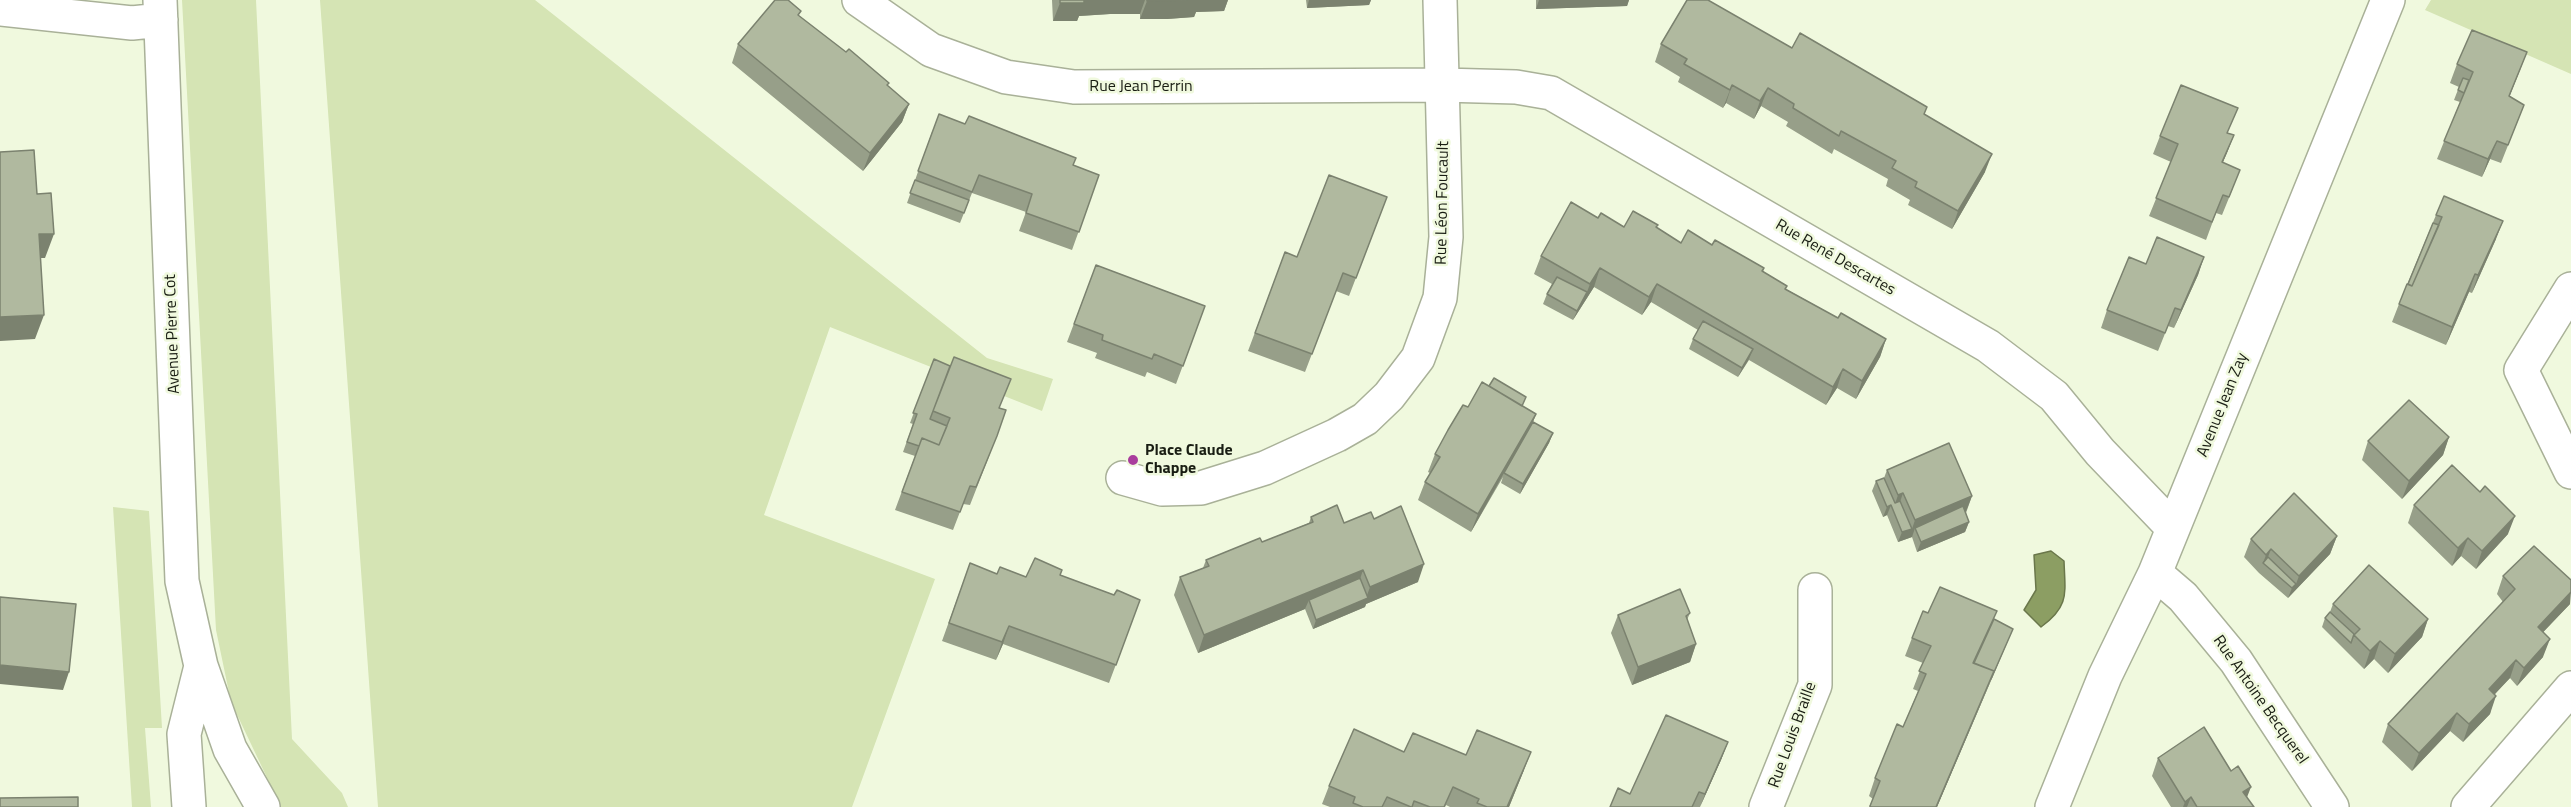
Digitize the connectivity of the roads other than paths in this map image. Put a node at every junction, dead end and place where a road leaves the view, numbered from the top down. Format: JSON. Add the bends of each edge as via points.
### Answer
{"nodes":[{"id":1,"x":859,"y":0,"type":"edge"},
{"id":2,"x":1440,"y":0,"type":"edge"},
{"id":3,"x":2388,"y":0,"type":"edge"},
{"id":4,"x":0,"y":9,"type":"edge"},
{"id":5,"x":160,"y":10,"type":"edge"},
{"id":6,"x":1443,"y":85,"type":"junction"},
{"id":7,"x":2571,"y":289,"type":"edge"},
{"id":8,"x":2571,"y":472,"type":"edge"},
{"id":9,"x":1123,"y":478,"type":"dead end"},
{"id":10,"x":2172,"y":527,"type":"junction"},
{"id":11,"x":2155,"y":573,"type":"junction"},
{"id":12,"x":1815,"y":590,"type":"dead end"},
{"id":13,"x":201,"y":666,"type":"junction"},
{"id":14,"x":2571,"y":688,"type":"edge"},
{"id":15,"x":189,"y":807,"type":"edge"},
{"id":16,"x":263,"y":807,"type":"edge"},
{"id":17,"x":1766,"y":807,"type":"edge"},
{"id":18,"x":2052,"y":807,"type":"edge"},
{"id":19,"x":2332,"y":807,"type":"edge"},
{"id":20,"x":2468,"y":807,"type":"edge"}],
"edges":[{"from":1,"to":6,"type":"street","name":"Rue Jean Perrin","via":[[931,50],[1006,77],[1074,87]]},
{"from":2,"to":6,"type":"street","name":"Rue Léon Foucault"},
{"from":3,"to":10,"type":"street","name":"Avenue Jean Zay"},
{"from":4,"to":5,"type":"street","via":[[132,23]]},
{"from":5,"to":13,"type":"street","name":"Avenue Pierre Cot","via":[[182,580]]},
{"from":6,"to":9,"type":"street","name":"Rue Léon Foucault","via":[[1446,237],[1440,298],[1418,358],[1389,396],[1365,419],[1248,474],[1202,488],[1172,489]]},
{"from":6,"to":10,"type":"street","name":"Rue René Descartes","via":[[1516,87],[1551,93],[1988,346],[2054,396],[2100,452]]},
{"from":7,"to":8,"type":"street","via":[[2520,370]]},
{"from":10,"to":11,"type":"street","name":"Avenue Jean Zay"},
{"from":11,"to":18,"type":"street","name":"Avenue Jean Zay","via":[[2104,676]]},
{"from":11,"to":19,"type":"street","name":"Rue Antoine Becquerel","via":[[2183,597],[2236,661]]},
{"from":12,"to":17,"type":"street","name":"Rue Louis Braille","via":[[1815,686]]},
{"from":13,"to":15,"type":"street","name":"Avenue Pierre Cot","via":[[184,734]]},
{"from":13,"to":16,"type":"street","name":"Avenue Pierre Cot","via":[[230,749]]},
{"from":14,"to":20,"type":"street"}]}
